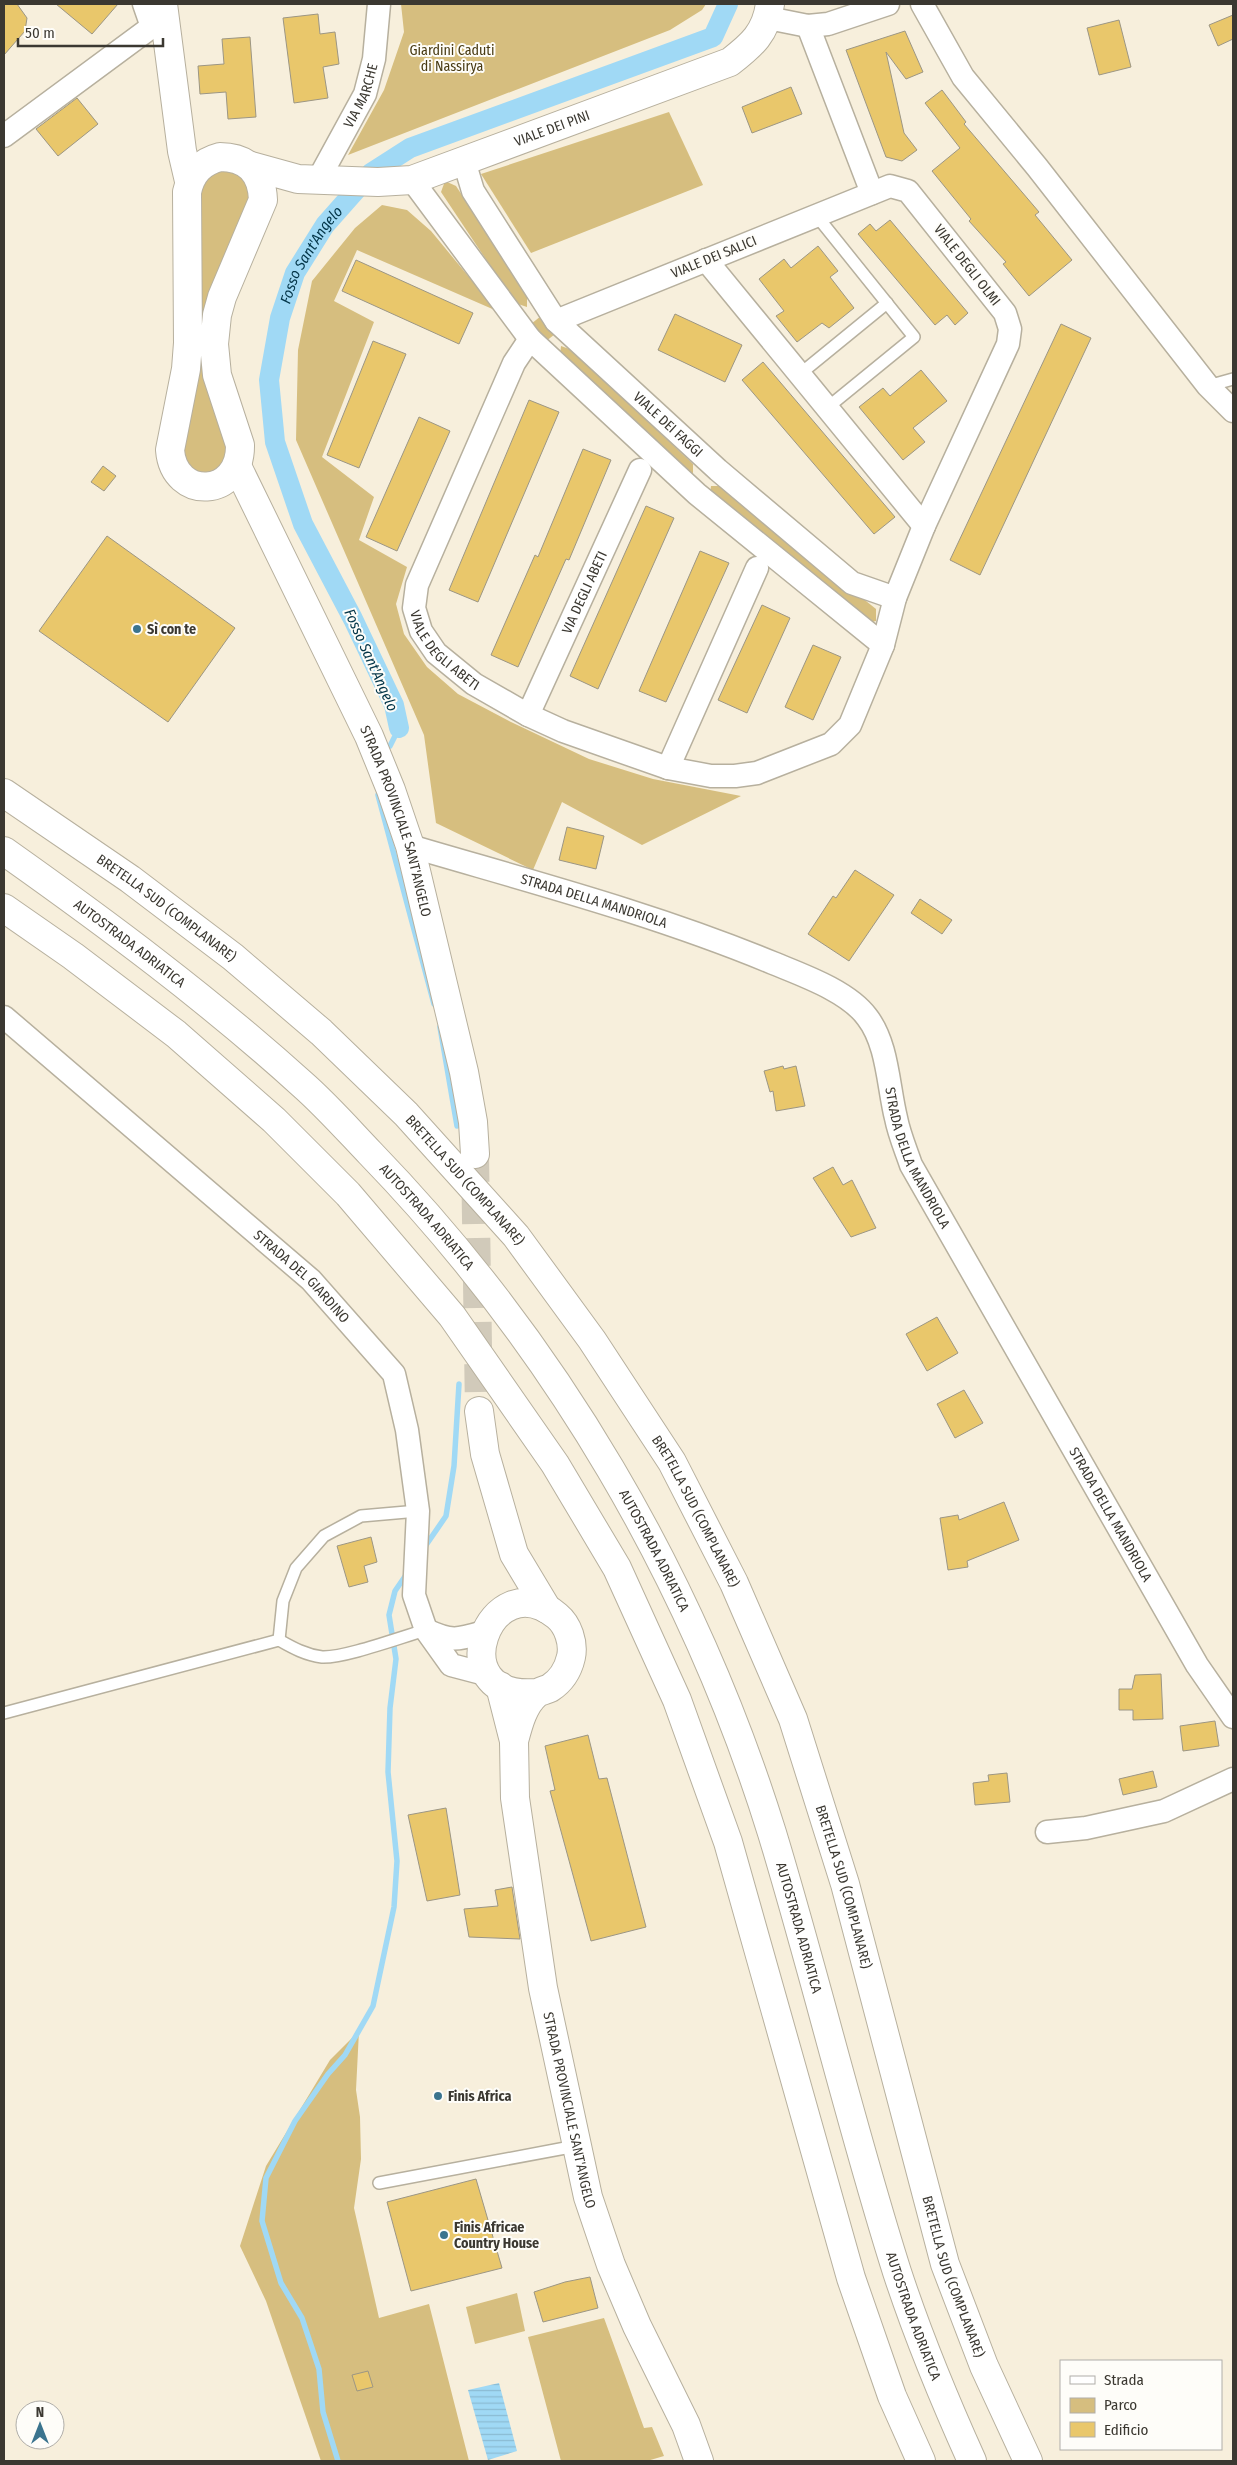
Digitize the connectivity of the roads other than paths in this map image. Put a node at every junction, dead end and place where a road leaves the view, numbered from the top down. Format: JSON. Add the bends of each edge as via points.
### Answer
{"nodes":[{"id":1,"x":379,"y":4,"type":"edge"},
{"id":2,"x":888,"y":4,"type":"edge"},
{"id":3,"x":922,"y":4,"type":"edge"},
{"id":4,"x":769,"y":11,"type":"edge"},
{"id":5,"x":156,"y":13,"type":"edge"},
{"id":6,"x":808,"y":26,"type":"junction"},
{"id":7,"x":181,"y":131,"type":"junction"},
{"id":8,"x":4,"y":136,"type":"edge"},
{"id":9,"x":220,"y":157,"type":"junction"},
{"id":10,"x":464,"y":161,"type":"junction"},
{"id":11,"x":251,"y":166,"type":"junction"},
{"id":12,"x":308,"y":180,"type":"junction"},
{"id":13,"x":412,"y":180,"type":"junction"},
{"id":14,"x":189,"y":181,"type":"junction"},
{"id":15,"x":872,"y":193,"type":"junction"},
{"id":16,"x":264,"y":200,"type":"junction"},
{"id":17,"x":816,"y":216,"type":"junction"},
{"id":18,"x":706,"y":260,"type":"junction"},
{"id":19,"x":887,"y":303,"type":"junction"},
{"id":20,"x":556,"y":320,"type":"junction"},
{"id":21,"x":530,"y":339,"type":"junction"},
{"id":22,"x":800,"y":374,"type":"junction"},
{"id":23,"x":1233,"y":378,"type":"edge"},
{"id":24,"x":1208,"y":386,"type":"junction"},
{"id":25,"x":827,"y":408,"type":"junction"},
{"id":26,"x":1233,"y":411,"type":"edge"},
{"id":27,"x":237,"y":466,"type":"junction"},
{"id":28,"x":640,"y":470,"type":"dead end"},
{"id":29,"x":215,"y":486,"type":"junction"},
{"id":30,"x":256,"y":508,"type":"junction"},
{"id":31,"x":924,"y":526,"type":"junction"},
{"id":32,"x":757,"y":568,"type":"dead end"},
{"id":33,"x":895,"y":598,"type":"junction"},
{"id":34,"x":882,"y":645,"type":"junction"},
{"id":35,"x":528,"y":715,"type":"junction"},
{"id":36,"x":668,"y":768,"type":"junction"},
{"id":37,"x":4,"y":793,"type":"edge"},
{"id":38,"x":410,"y":846,"type":"junction"},
{"id":39,"x":4,"y":851,"type":"edge"},
{"id":40,"x":4,"y":908,"type":"edge"},
{"id":41,"x":4,"y":1017,"type":"edge"},
{"id":42,"x":475,"y":1154,"type":"tunnel mouth"},
{"id":43,"x":479,"y":1411,"type":"tunnel mouth"},
{"id":44,"x":418,"y":1511,"type":"junction"},
{"id":45,"x":514,"y":1554,"type":"junction"},
{"id":46,"x":547,"y":1609,"type":"junction"},
{"id":47,"x":504,"y":1610,"type":"junction"},
{"id":48,"x":426,"y":1630,"type":"junction"},
{"id":49,"x":484,"y":1632,"type":"junction"},
{"id":50,"x":279,"y":1640,"type":"junction"},
{"id":51,"x":494,"y":1681,"type":"junction"},
{"id":52,"x":536,"y":1693,"type":"junction"},
{"id":53,"x":1230,"y":1707,"type":"edge"},
{"id":54,"x":4,"y":1714,"type":"edge"},
{"id":55,"x":514,"y":1741,"type":"junction"},
{"id":56,"x":1233,"y":1779,"type":"edge"},
{"id":57,"x":1047,"y":1832,"type":"dead end"},
{"id":58,"x":576,"y":2146,"type":"junction"},
{"id":59,"x":379,"y":2183,"type":"dead end"},
{"id":60,"x":699,"y":2461,"type":"edge"},
{"id":61,"x":921,"y":2461,"type":"edge"},
{"id":62,"x":972,"y":2461,"type":"edge"},
{"id":63,"x":1028,"y":2461,"type":"edge"}],
"edges":[{"from":1,"to":12,"type":"street","name":"VIA MARCHE","via":[[374,59],[365,94]]},
{"from":2,"to":6,"type":"street","via":[[828,24]]},
{"from":3,"to":24,"type":"street","via":[[963,77]]},
{"from":4,"to":6,"type":"street"},
{"from":4,"to":10,"type":"main road","name":"VIALE DEI PINI","via":[[754,43],[730,62]]},
{"from":5,"to":7,"type":"main road"},
{"from":5,"to":8,"type":"street"},
{"from":6,"to":15,"type":"street"},
{"from":7,"to":9,"type":"main road","name":"VIALE DEI PINI","via":[[204,151]]},
{"from":7,"to":14,"type":"main road"},
{"from":9,"to":11,"type":"main road","name":"VIALE DEI PINI","via":[[231,157]]},
{"from":9,"to":14,"type":"main road","via":[[201,165]]},
{"from":10,"to":13,"type":"main road","name":"VIALE DEI PINI"},
{"from":10,"to":20,"type":"street","name":"VIALE DEI FAGGI","via":[[474,191]]},
{"from":11,"to":12,"type":"main road","name":"VIALE DEI PINI"},
{"from":11,"to":16,"type":"main road","via":[[259,176]]},
{"from":12,"to":13,"type":"main road","name":"VIALE DEI PINI"},
{"from":12,"to":16,"type":"main road","name":"VIALE DEI PINI","via":[[274,189]]},
{"from":13,"to":21,"type":"street"},
{"from":14,"to":29,"type":"main road","via":[[186,192],[188,343],[170,450],[171,460],[187,482],[196,486]]},
{"from":15,"to":17,"type":"street","name":"VIALE DEI SALICI"},
{"from":15,"to":31,"type":"street","name":"VIALE DEGLI OLMI","via":[[890,186],[908,191],[1005,313],[1010,328],[1008,344]]},
{"from":16,"to":27,"type":"main road","via":[[222,297],[214,344],[217,376],[240,445]]},
{"from":17,"to":18,"type":"street","name":"VIALE DEI SALICI"},
{"from":17,"to":19,"type":"lane"},
{"from":18,"to":20,"type":"street","name":"VIALE DEI SALICI"},
{"from":18,"to":22,"type":"street"},
{"from":19,"to":22,"type":"lane"},
{"from":19,"to":25,"type":"lane","via":[[914,337]]},
{"from":20,"to":21,"type":"street","via":[[555,334],[545,342]]},
{"from":20,"to":33,"type":"street","name":"VIALE DEI FAGGI","via":[[718,470],[852,583]]},
{"from":21,"to":34,"type":"street","via":[[697,494]]},
{"from":21,"to":35,"type":"street","name":"VIALE DEGLI ABETI","via":[[514,363],[417,585],[414,608],[420,631],[436,653],[474,684]]},
{"from":22,"to":25,"type":"street"},
{"from":23,"to":24,"type":"lane"},
{"from":24,"to":26,"type":"street"},
{"from":25,"to":31,"type":"street"},
{"from":27,"to":29,"type":"main road","via":[[232,475]]},
{"from":27,"to":30,"type":"main road","name":"STRADA PROVINCIALE SANT'ANGELO"},
{"from":28,"to":35,"type":"street","name":"VIA DEGLI ABETI"},
{"from":29,"to":30,"type":"main road"},
{"from":30,"to":38,"type":"main road","name":"STRADA PROVINCIALE SANT'ANGELO","via":[[369,736]]},
{"from":31,"to":33,"type":"street","name":"VIALE DEGLI OLMI"},
{"from":32,"to":36,"type":"street"},
{"from":33,"to":34,"type":"street"},
{"from":34,"to":36,"type":"street","via":[[850,725],[831,744],[757,772],[736,776],[710,776]]},
{"from":35,"to":36,"type":"street","name":"VIALE DEGLI ABETI"},
{"from":37,"to":63,"type":"main road","name":"BRETELLA SUD (COMPLANARE)","via":[[130,879],[233,957],[321,1032],[406,1114],[516,1236],[592,1340],[672,1462],[734,1583],[793,1719],[845,1884],[945,2264],[984,2366]]},
{"from":38,"to":42,"type":"main road","name":"STRADA PROVINCIALE SANT'ANGELO","via":[[464,1072]]},
{"from":38,"to":53,"type":"street","name":"STRADA DELLA MANDRIOLA","via":[[708,936],[844,996],[867,1017],[880,1042],[896,1121],[912,1165],[1197,1665]]},
{"from":39,"to":62,"type":"main road","name":"AUTOSTRADA ADRIATICA","via":[[203,998],[306,1087],[411,1195],[503,1306],[596,1442],[658,1552],[720,1688],[771,1829],[898,2272],[937,2383]]},
{"from":40,"to":61,"type":"main road","via":[[176,1034],[274,1120],[348,1194],[452,1316],[555,1464],[607,1552],[677,1700],[728,1842],[851,2278],[892,2396]]},
{"from":41,"to":44,"type":"street","name":"STRADA DEL GIARDINO","via":[[311,1280],[394,1374],[408,1430]]},
{"from":43,"to":45,"type":"main road","via":[[485,1454]]},
{"from":44,"to":48,"type":"street","name":"STRADA DEL GIARDINO","via":[[414,1595]]},
{"from":44,"to":50,"type":"lane","via":[[361,1516],[324,1536],[296,1568],[284,1601]]},
{"from":45,"to":46,"type":"main road"},
{"from":45,"to":47,"type":"main road"},
{"from":46,"to":47,"type":"main road","via":[[533,1604],[518,1604]]},
{"from":46,"to":52,"type":"main road","via":[[566,1628],[571,1641],[571,1655],[560,1680]]},
{"from":47,"to":49,"type":"main road","via":[[492,1619]]},
{"from":48,"to":49,"type":"street","via":[[446,1639]]},
{"from":48,"to":50,"type":"lane","via":[[323,1657],[299,1652]]},
{"from":48,"to":51,"type":"street","name":"STRADA DEL GIARDINO","via":[[451,1665]]},
{"from":49,"to":51,"type":"main road","name":"STRADA PROVINCIALE SANT'ANGELO","via":[[482,1662]]},
{"from":50,"to":54,"type":"lane"},
{"from":51,"to":52,"type":"main road","via":[[511,1692]]},
{"from":51,"to":55,"type":"main road","name":"STRADA PROVINCIALE SANT'ANGELO"},
{"from":52,"to":55,"type":"main road","name":"STRADA PROVINCIALE SANT'ANGELO","via":[[522,1716]]},
{"from":55,"to":58,"type":"main road","name":"STRADA PROVINCIALE SANT'ANGELO","via":[[515,1798],[543,1988]]},
{"from":56,"to":57,"type":"street","via":[[1164,1811],[1086,1828]]},
{"from":58,"to":59,"type":"lane"},
{"from":58,"to":60,"type":"main road","name":"STRADA PROVINCIALE SANT'ANGELO","via":[[588,2197],[611,2265],[637,2326],[686,2424]]}]}
